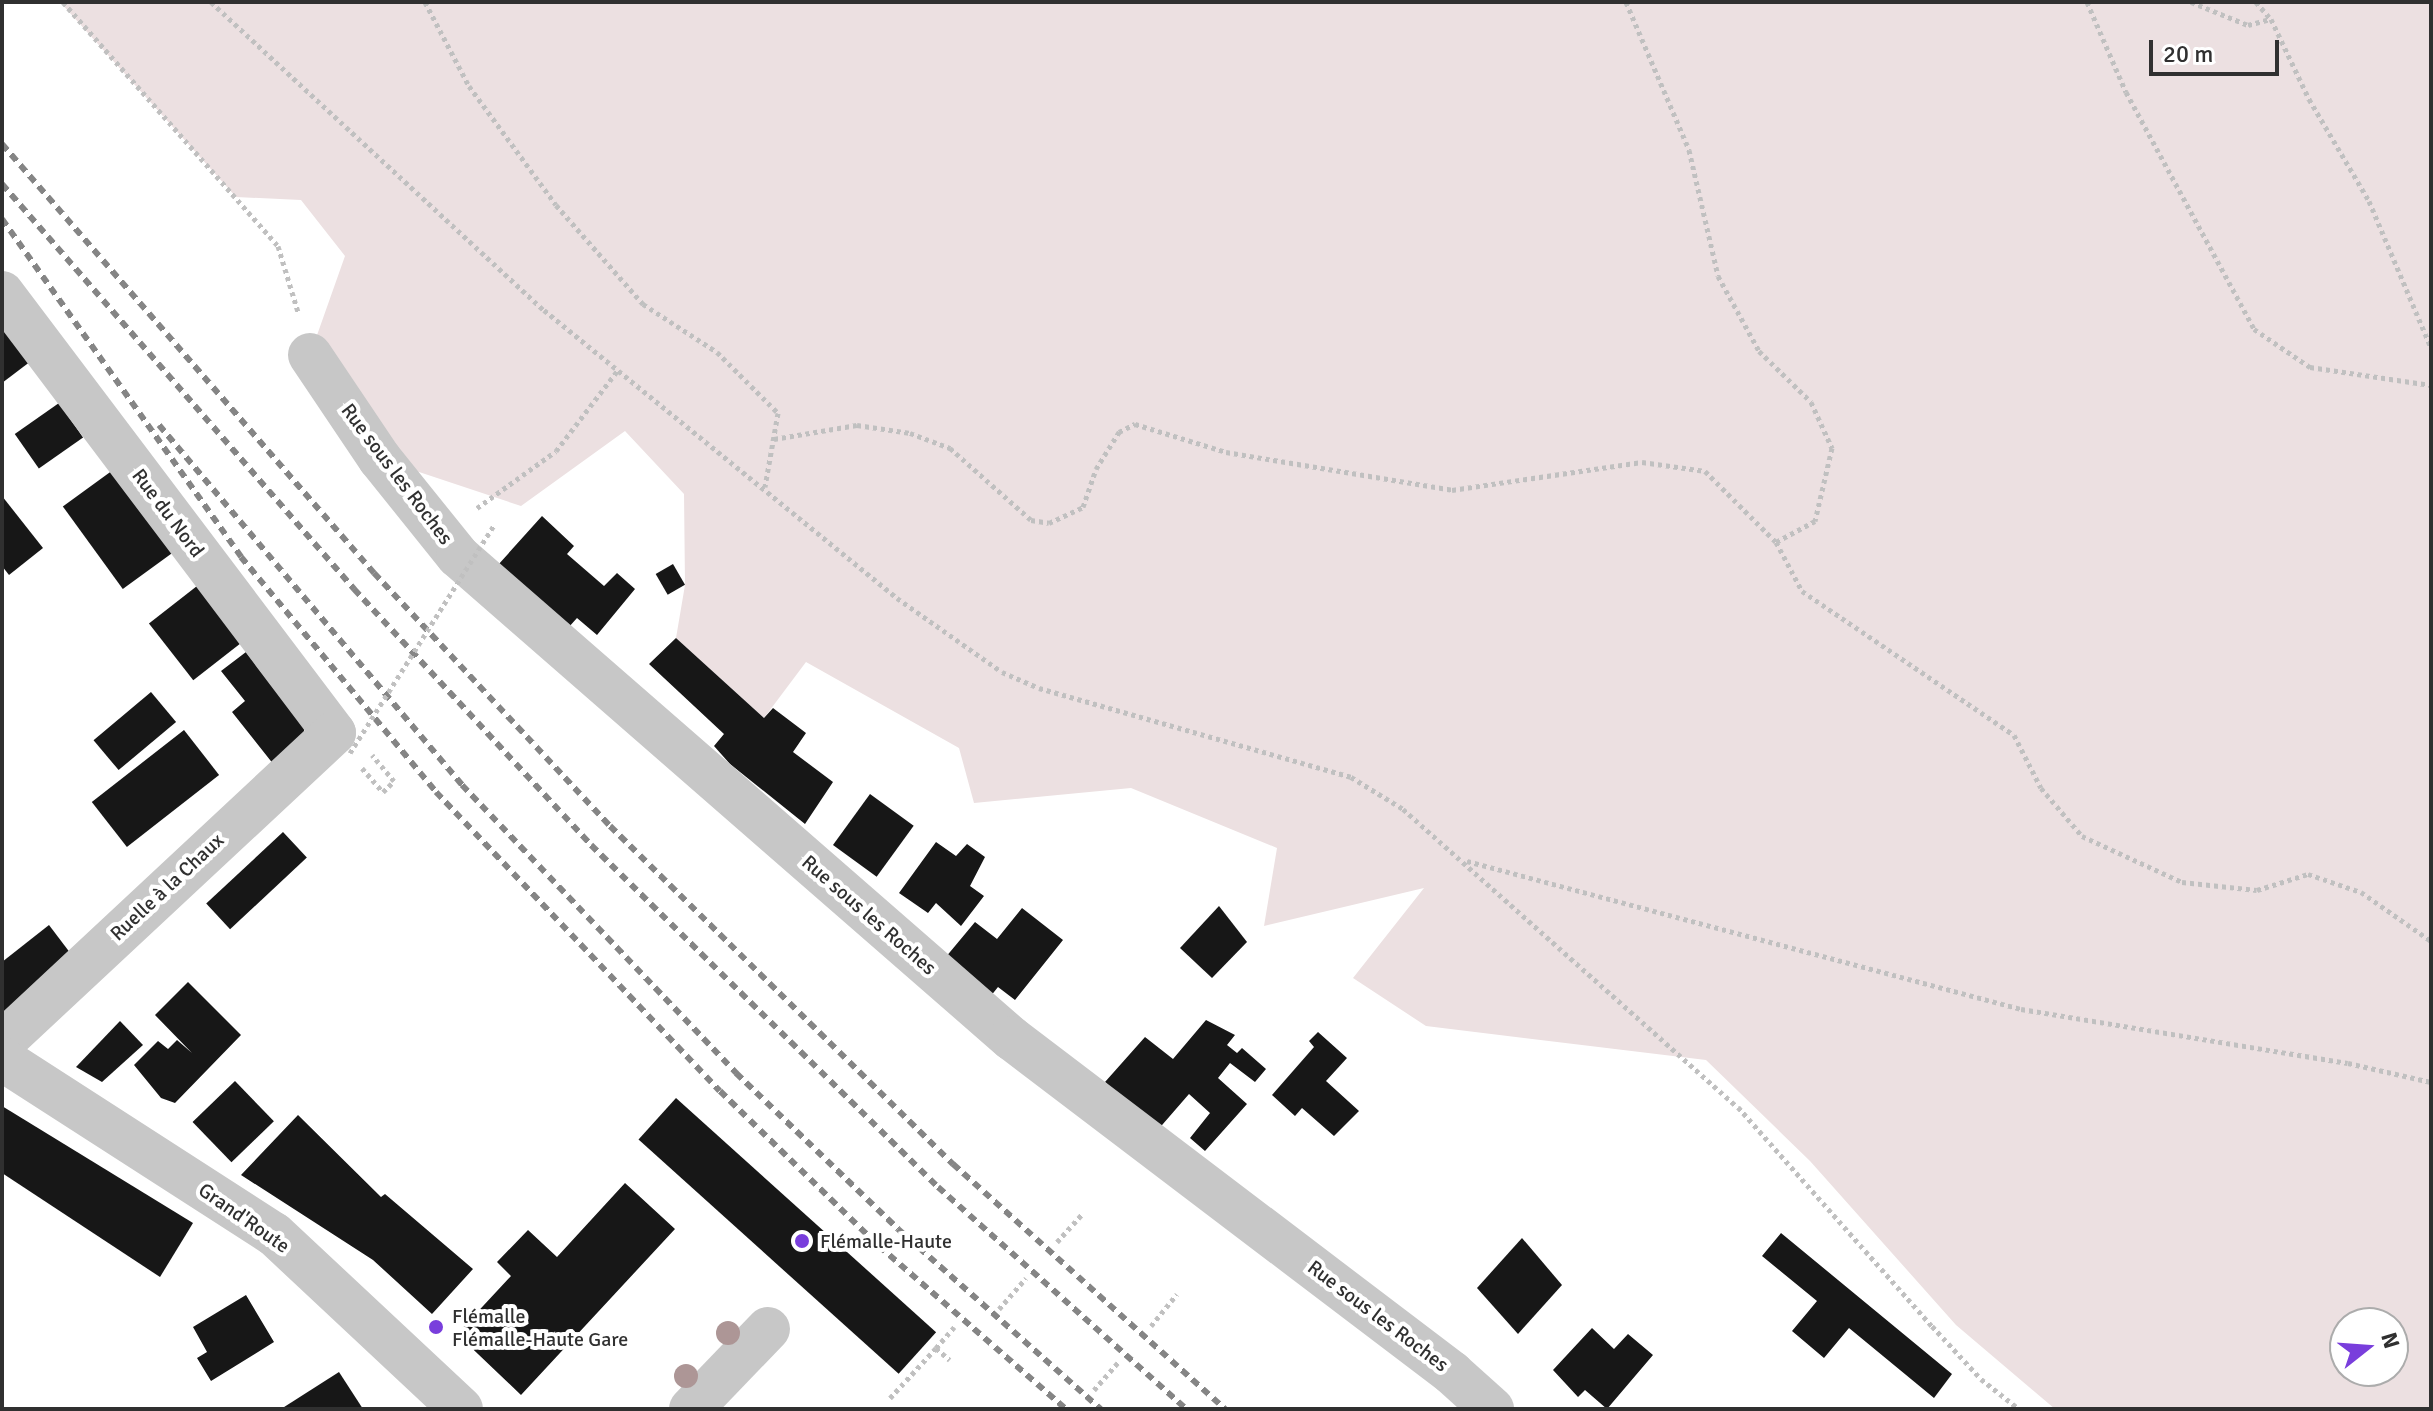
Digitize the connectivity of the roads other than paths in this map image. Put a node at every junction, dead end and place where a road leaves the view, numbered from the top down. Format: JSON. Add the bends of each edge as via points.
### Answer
{"nodes":[{"id":1,"x":2,"y":293,"type":"edge"},
{"id":2,"x":310,"y":355,"type":"road end"},
{"id":3,"x":349,"y":739,"type":"joint"},
{"id":4,"x":2,"y":1043,"type":"edge"},
{"id":5,"x":2,"y":1059,"type":"edge"},
{"id":6,"x":768,"y":1329,"type":"dead end"},
{"id":7,"x":461,"y":1409,"type":"edge"},
{"id":8,"x":691,"y":1409,"type":"edge"},
{"id":9,"x":1492,"y":1409,"type":"edge"}],
"edges":[{"from":1,"to":3,"type":"street","name":"Rue du Nord"},
{"from":2,"to":9,"type":"street","name":"Rue sous les Roches","via":[[380,459],[458,556],[1011,1038],[1452,1373]]},
{"from":3,"to":4,"type":"street","name":"Ruelle à la Chaux"},
{"from":5,"to":7,"type":"street","name":"Grand'Route","via":[[274,1234]]},
{"from":6,"to":8,"type":"street"}]}
